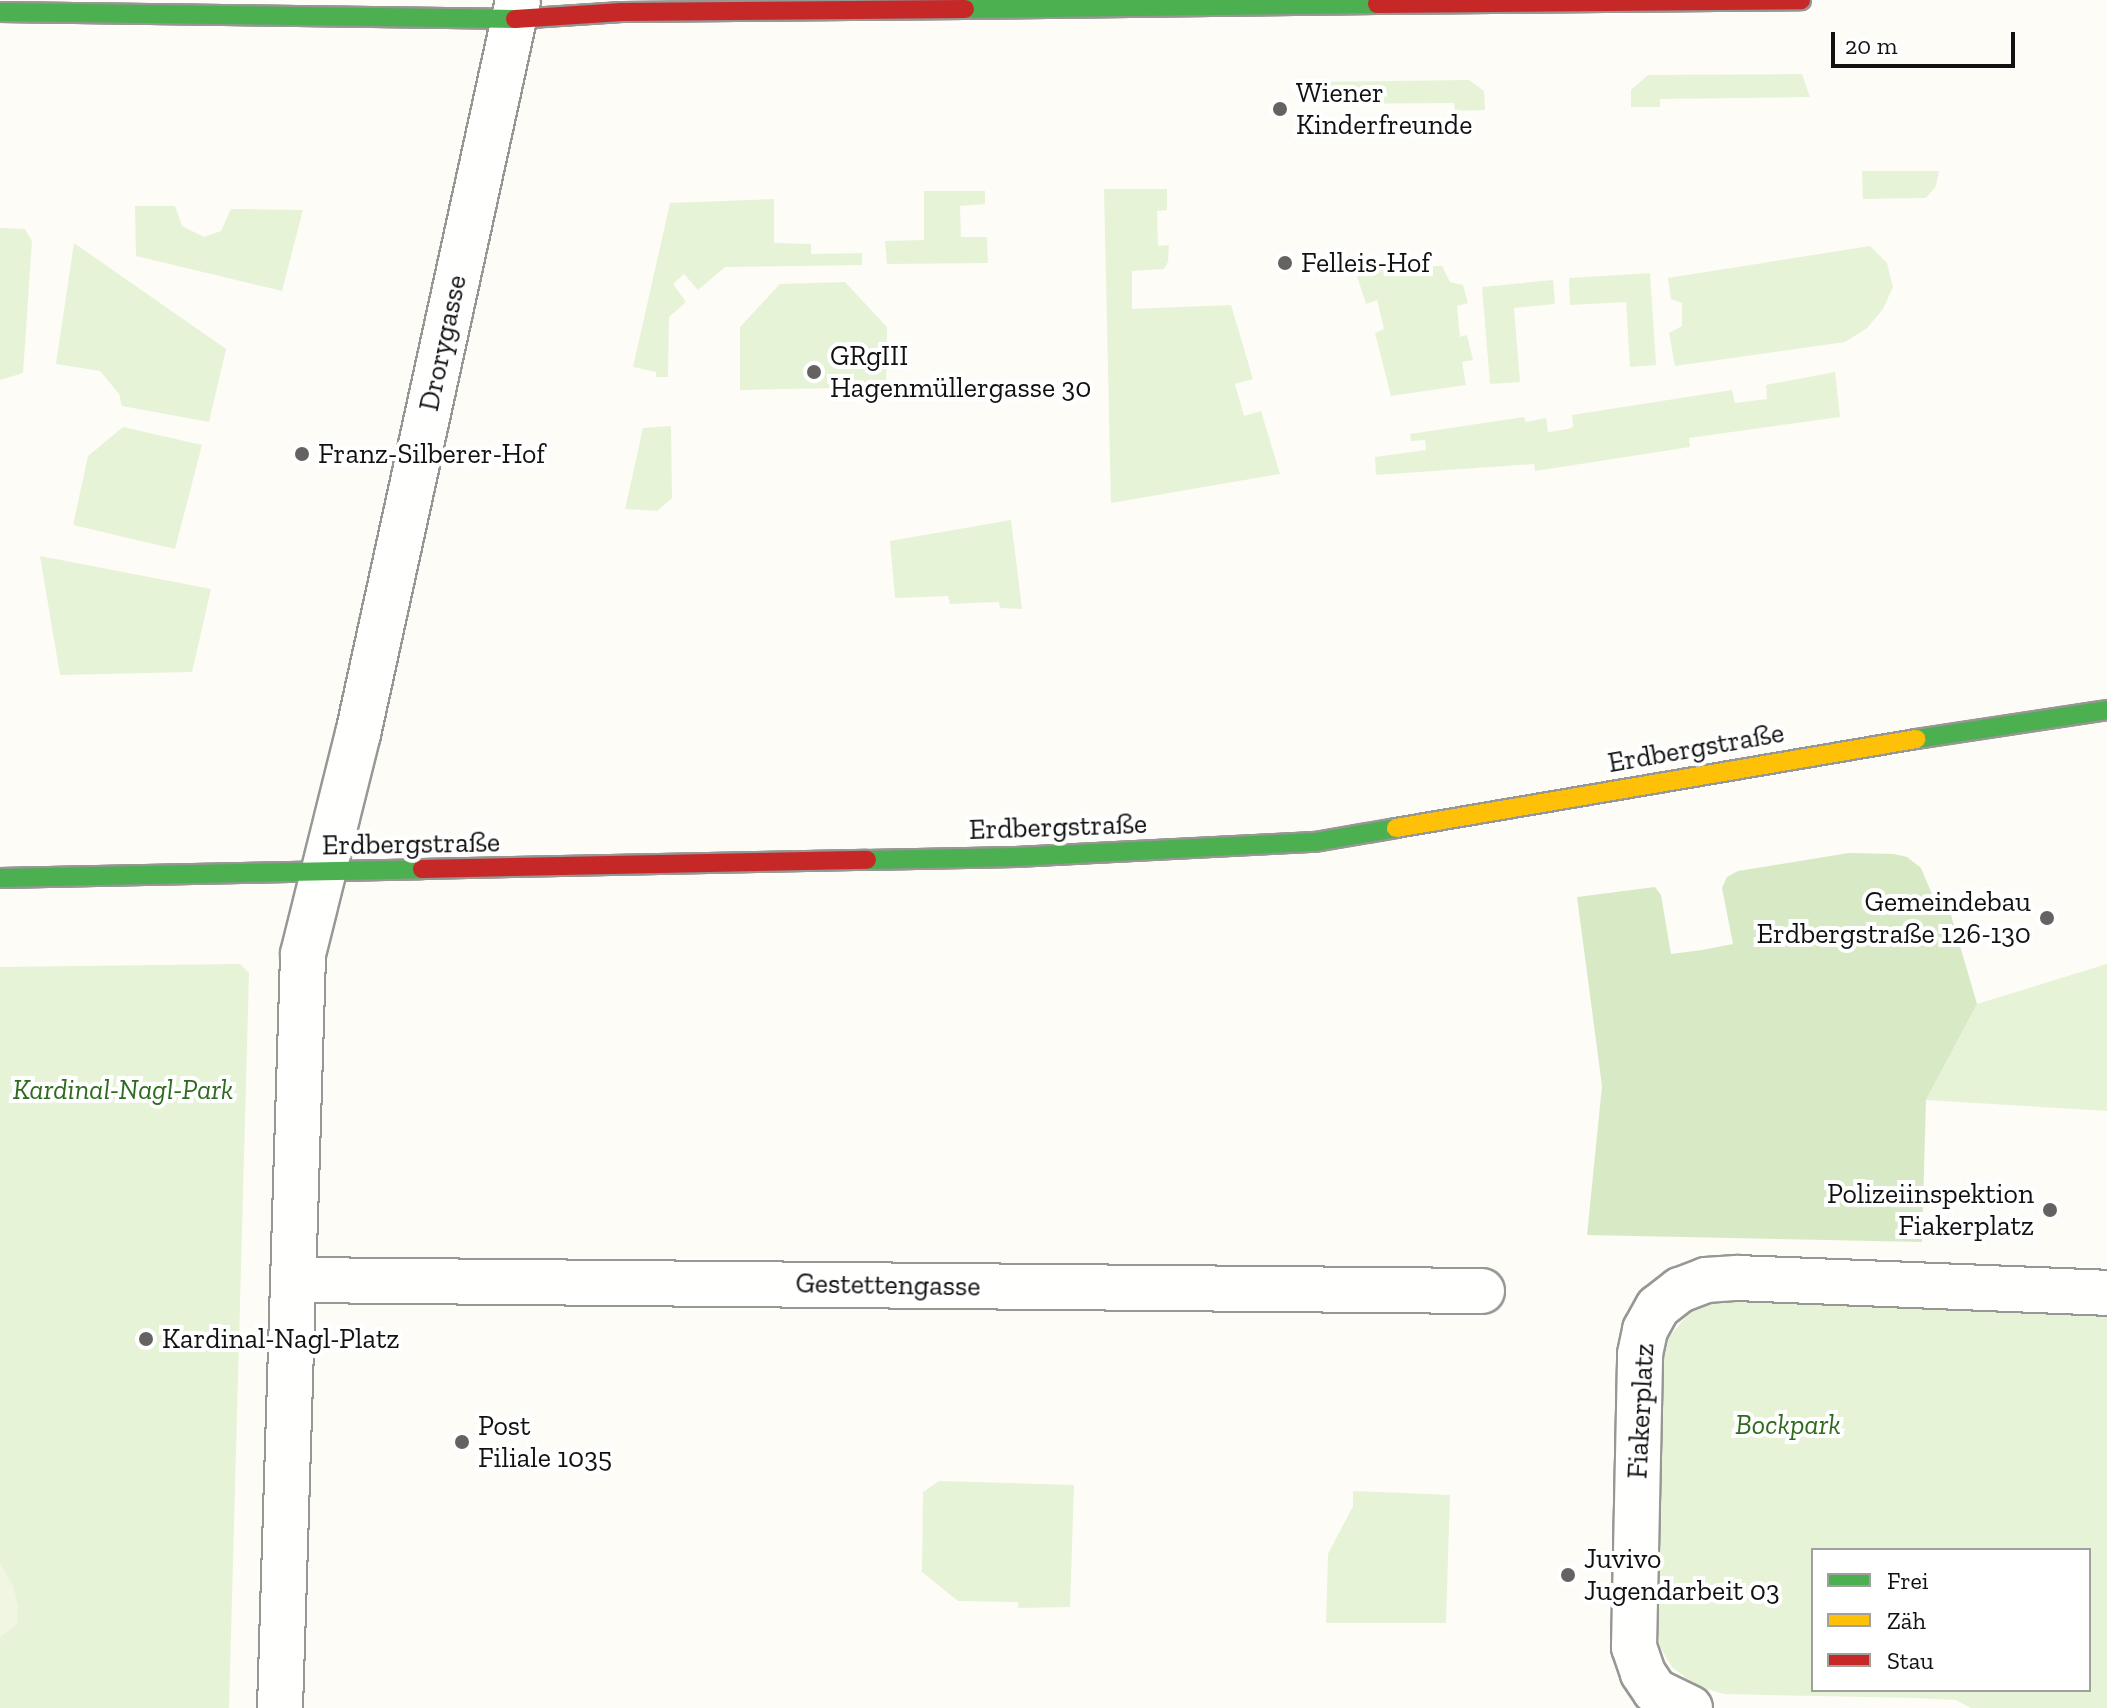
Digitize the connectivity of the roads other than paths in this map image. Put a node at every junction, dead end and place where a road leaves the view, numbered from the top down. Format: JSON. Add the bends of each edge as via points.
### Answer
{"nodes":[{"id":1,"x":1801,"y":0,"type":"edge"},
{"id":2,"x":515,"y":10,"type":"edge"},
{"id":3,"x":0,"y":12,"type":"edge"},
{"id":4,"x":2107,"y":710,"type":"edge"},
{"id":5,"x":322,"y":873,"type":"junction"},
{"id":6,"x":0,"y":878,"type":"edge"},
{"id":7,"x":295,"y":1280,"type":"junction"},
{"id":8,"x":1482,"y":1291,"type":"dead end"},
{"id":9,"x":2107,"y":1293,"type":"edge"},
{"id":10,"x":280,"y":1708,"type":"edge"},
{"id":11,"x":1690,"y":1708,"type":"edge"}],
"edges":[{"from":1,"to":2,"type":"street"},
{"from":2,"to":3,"type":"street"},
{"from":2,"to":5,"type":"street","name":"Drorygasse","via":[[358,734]]},
{"from":4,"to":5,"type":"street","name":"Erdbergstraße","via":[[1315,842],[1016,857]]},
{"from":5,"to":6,"type":"street","name":"Erdbergstraße"},
{"from":5,"to":7,"type":"street","via":[[303,954]]},
{"from":7,"to":8,"type":"street","name":"Gestettengasse"},
{"from":7,"to":10,"type":"street"},
{"from":9,"to":11,"type":"street","name":"Fiakerplatz","via":[[1737,1278],[1706,1280],[1680,1290],[1658,1307],[1640,1354],[1634,1647],[1655,1691]]}]}
